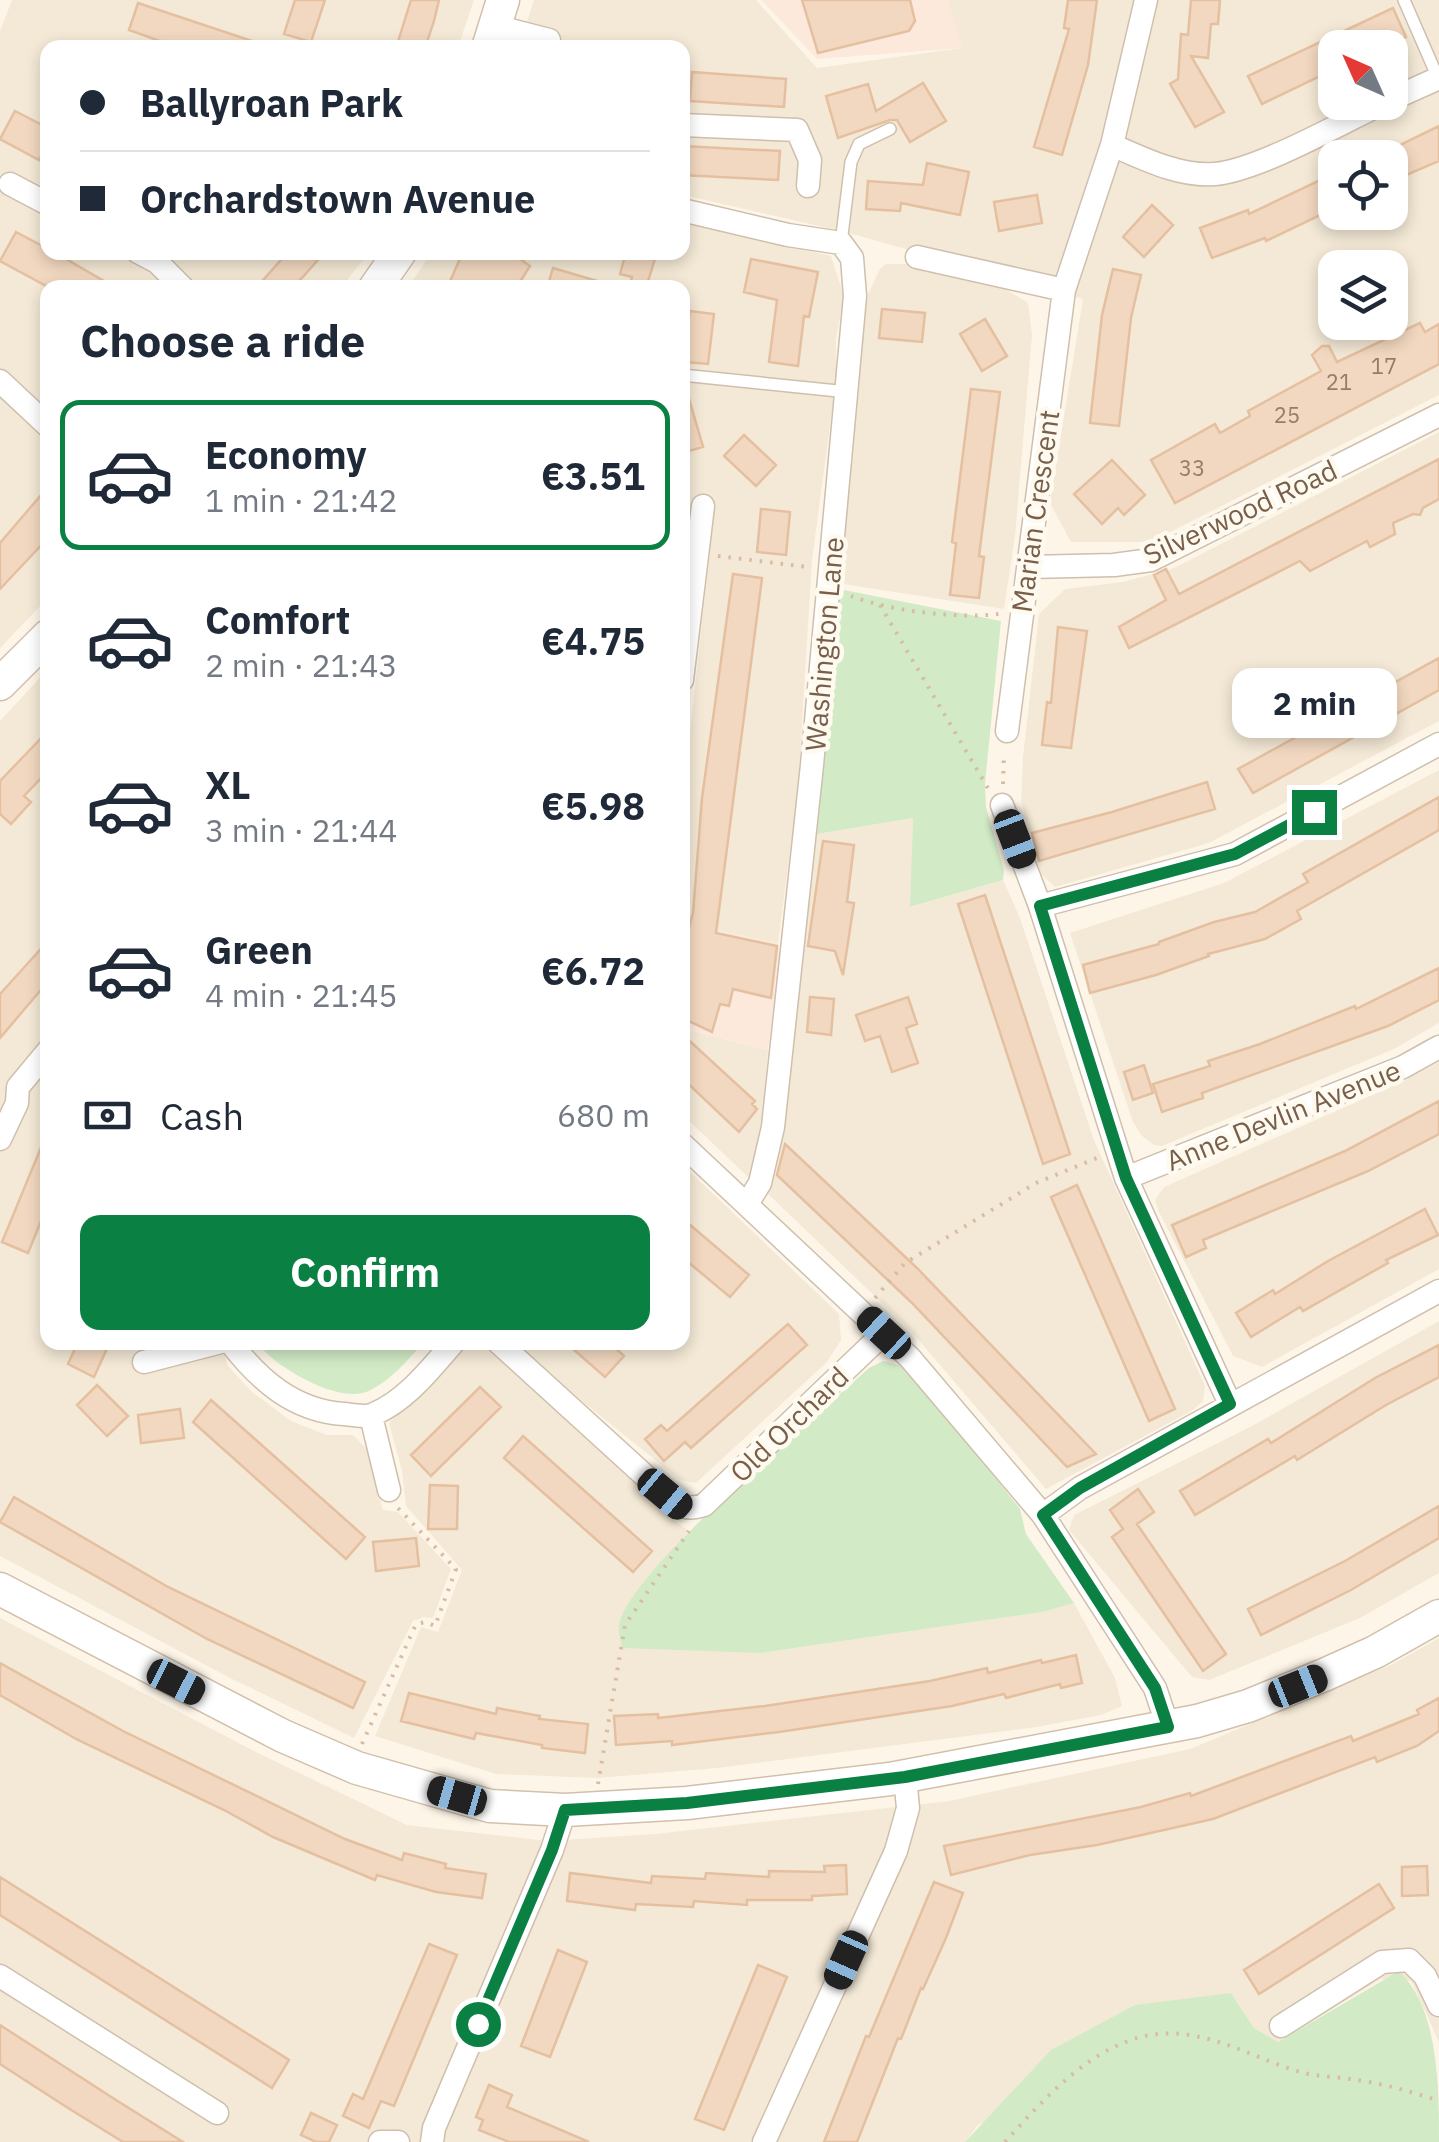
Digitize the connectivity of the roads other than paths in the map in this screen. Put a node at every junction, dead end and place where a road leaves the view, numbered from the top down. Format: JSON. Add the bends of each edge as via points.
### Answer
{"nodes":[{"id":1,"x":1146,"y":0,"type":"edge"},
{"id":2,"x":1404,"y":0,"type":"edge"},
{"id":3,"x":495,"y":25,"type":"edge"},
{"id":4,"x":549,"y":40,"type":"dead end"},
{"id":5,"x":1439,"y":78,"type":"edge"},
{"id":6,"x":1408,"y":93,"type":"edge"},
{"id":7,"x":1348,"y":120,"type":"edge"},
{"id":8,"x":690,"y":125,"type":"edge"},
{"id":9,"x":890,"y":130,"type":"dead end"},
{"id":10,"x":1112,"y":145,"type":"junction"},
{"id":11,"x":10,"y":184,"type":"dead end"},
{"id":12,"x":808,"y":186,"type":"dead end"},
{"id":13,"x":40,"y":200,"type":"edge"},
{"id":14,"x":690,"y":212,"type":"edge"},
{"id":15,"x":841,"y":242,"type":"junction"},
{"id":16,"x":917,"y":257,"type":"dead end"},
{"id":17,"x":153,"y":260,"type":"edge"},
{"id":18,"x":175,"y":280,"type":"edge"},
{"id":19,"x":1064,"y":290,"type":"junction"},
{"id":20,"x":690,"y":375,"type":"edge"},
{"id":21,"x":0,"y":382,"type":"edge"},
{"id":22,"x":848,"y":392,"type":"junction"},
{"id":23,"x":1439,"y":415,"type":"edge"},
{"id":24,"x":40,"y":419,"type":"edge"},
{"id":25,"x":702,"y":506,"type":"dead end"},
{"id":26,"x":1029,"y":567,"type":"junction"},
{"id":27,"x":690,"y":613,"type":"edge"},
{"id":28,"x":40,"y":644,"type":"edge"},
{"id":29,"x":0,"y":684,"type":"edge"},
{"id":30,"x":1005,"y":743,"type":"road end"},
{"id":31,"x":1439,"y":744,"type":"edge"},
{"id":32,"x":998,"y":795,"type":"road end"},
{"id":33,"x":1040,"y":906,"type":"junction"},
{"id":34,"x":1439,"y":1047,"type":"edge"},
{"id":35,"x":40,"y":1059,"type":"edge"},
{"id":36,"x":9,"y":1090,"type":"edge"},
{"id":37,"x":0,"y":1139,"type":"edge"},
{"id":38,"x":690,"y":1152,"type":"edge"},
{"id":39,"x":1126,"y":1178,"type":"junction"},
{"id":40,"x":746,"y":1204,"type":"junction"},
{"id":41,"x":1439,"y":1291,"type":"edge"},
{"id":42,"x":884,"y":1333,"type":"junction"},
{"id":43,"x":190,"y":1350,"type":"edge"},
{"id":44,"x":236,"y":1350,"type":"edge"},
{"id":45,"x":447,"y":1350,"type":"edge"},
{"id":46,"x":507,"y":1350,"type":"edge"},
{"id":47,"x":144,"y":1362,"type":"dead end"},
{"id":48,"x":1230,"y":1404,"type":"junction"},
{"id":49,"x":372,"y":1416,"type":"junction"},
{"id":50,"x":393,"y":1499,"type":"road end"},
{"id":51,"x":1043,"y":1515,"type":"junction"},
{"id":52,"x":0,"y":1589,"type":"edge"},
{"id":53,"x":1439,"y":1616,"type":"edge"},
{"id":54,"x":1168,"y":1727,"type":"junction"},
{"id":55,"x":905,"y":1777,"type":"junction"},
{"id":56,"x":565,"y":1810,"type":"junction"},
{"id":57,"x":0,"y":1976,"type":"edge"},
{"id":58,"x":1439,"y":2005,"type":"edge"},
{"id":59,"x":1280,"y":2026,"type":"dead end"},
{"id":60,"x":218,"y":2113,"type":"dead end"},
{"id":61,"x":380,"y":2142,"type":"edge"},
{"id":62,"x":398,"y":2142,"type":"edge"},
{"id":63,"x":432,"y":2142,"type":"edge"},
{"id":64,"x":764,"y":2142,"type":"edge"}],
"edges":[{"from":1,"to":10,"type":"street","name":"Marian Crescent"},
{"from":2,"to":5,"type":"lane"},
{"from":3,"to":4,"type":"street"},
{"from":5,"to":6,"type":"street"},
{"from":7,"to":10,"type":"street","via":[[1242,168],[1213,174],[1180,170]]},
{"from":8,"to":12,"type":"street","via":[[797,130],[810,160]]},
{"from":9,"to":15,"type":"lane","via":[[859,144],[851,162]]},
{"from":10,"to":19,"type":"street","name":"Marian Crescent"},
{"from":11,"to":13,"type":"street"},
{"from":14,"to":15,"type":"street"},
{"from":15,"to":22,"type":"street","name":"Washington Lane","via":[[852,258],[855,296]]},
{"from":16,"to":19,"type":"street"},
{"from":17,"to":18,"type":"street"},
{"from":19,"to":26,"type":"street","name":"Marian Crescent"},
{"from":20,"to":22,"type":"lane"},
{"from":21,"to":24,"type":"street"},
{"from":22,"to":40,"type":"street","name":"Washington Lane","via":[[773,1127],[760,1183]]},
{"from":23,"to":26,"type":"street","name":"Silverwood Road","via":[[1151,560]]},
{"from":25,"to":27,"type":"street"},
{"from":26,"to":30,"type":"street","name":"Marian Crescent"},
{"from":28,"to":29,"type":"main road"},
{"from":31,"to":33,"type":"street","via":[[1235,854]]},
{"from":32,"to":33,"type":"street"},
{"from":33,"to":39,"type":"street"},
{"from":34,"to":39,"type":"street","name":"Anne Devlin Avenue"},
{"from":35,"to":36,"type":"street"},
{"from":36,"to":37,"type":"street","via":[[17,1103]]},
{"from":38,"to":40,"type":"street"},
{"from":39,"to":48,"type":"street"},
{"from":40,"to":42,"type":"street"},
{"from":41,"to":48,"type":"street"},
{"from":42,"to":46,"type":"street","name":"Old Orchard","via":[[692,1515]]},
{"from":42,"to":51,"type":"street"},
{"from":43,"to":47,"type":"street"},
{"from":44,"to":49,"type":"street","via":[[291,1400],[326,1413]]},
{"from":45,"to":49,"type":"street","via":[[418,1384]]},
{"from":48,"to":51,"type":"street"},
{"from":49,"to":50,"type":"street"},
{"from":51,"to":54,"type":"street","via":[[1155,1688]]},
{"from":52,"to":56,"type":"main road","via":[[356,1768],[490,1806]]},
{"from":53,"to":54,"type":"main road","via":[[1309,1682]]},
{"from":54,"to":55,"type":"main road"},
{"from":55,"to":56,"type":"main road"},
{"from":55,"to":64,"type":"street","via":[[908,1808],[896,1851]]},
{"from":56,"to":63,"type":"street"},
{"from":57,"to":60,"type":"street"},
{"from":58,"to":59,"type":"street","via":[[1410,1960],[1382,1962]]},
{"from":61,"to":62,"type":"street"}]}
